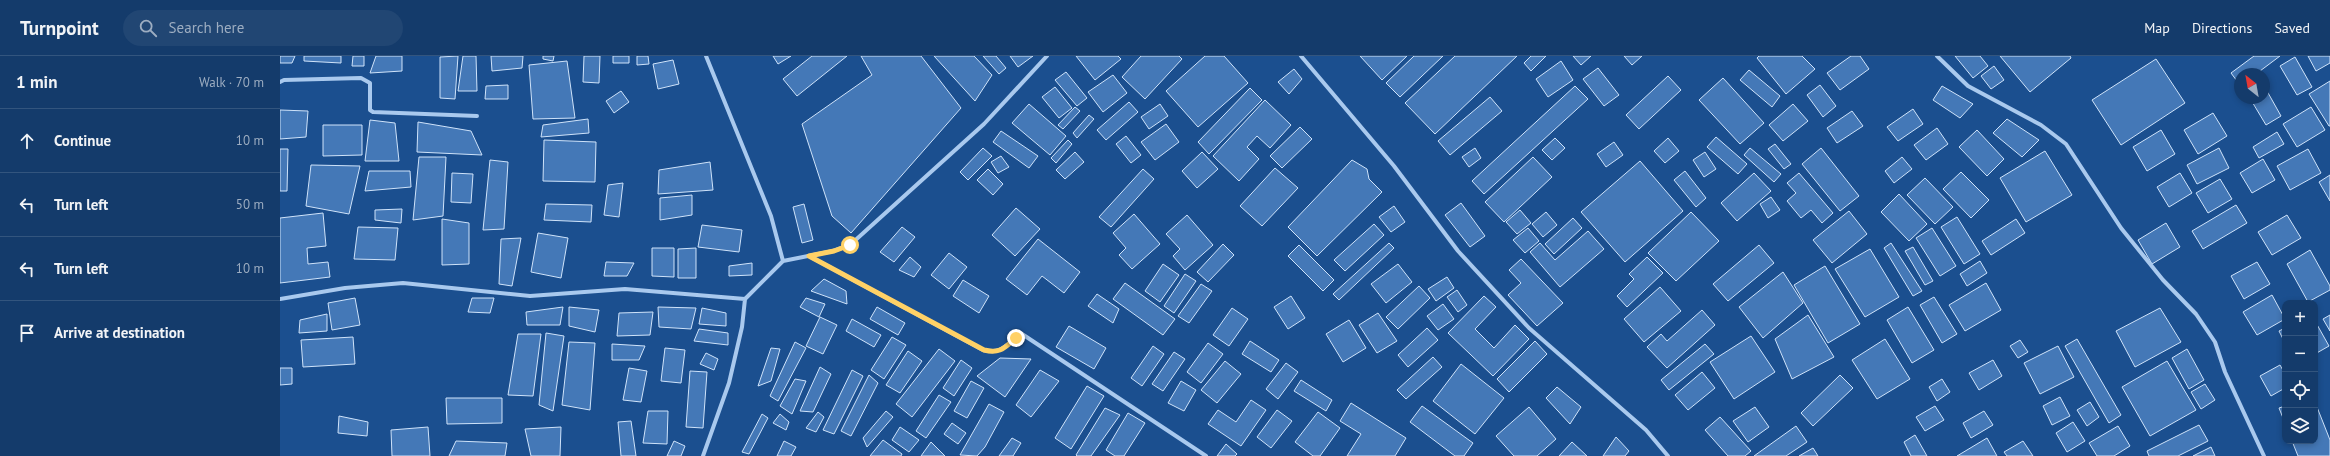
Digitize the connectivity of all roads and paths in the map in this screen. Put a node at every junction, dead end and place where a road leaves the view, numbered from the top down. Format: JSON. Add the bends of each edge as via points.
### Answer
{"nodes":[{"id":1,"x":706,"y":56,"type":"edge"},
{"id":2,"x":1048,"y":56,"type":"edge"},
{"id":3,"x":1301,"y":56,"type":"edge"},
{"id":4,"x":1937,"y":56,"type":"edge"},
{"id":5,"x":280,"y":82,"type":"edge"},
{"id":6,"x":477,"y":116,"type":"dead end"},
{"id":7,"x":809,"y":256,"type":"junction"},
{"id":8,"x":783,"y":261,"type":"junction"},
{"id":9,"x":280,"y":299,"type":"edge"},
{"id":10,"x":745,"y":299,"type":"junction"},
{"id":11,"x":703,"y":456,"type":"edge"},
{"id":12,"x":1206,"y":456,"type":"edge"},
{"id":13,"x":1668,"y":456,"type":"edge"},
{"id":14,"x":2264,"y":456,"type":"edge"}],
"edges":[{"from":1,"to":8,"type":"street","via":[[771,216]]},
{"from":2,"to":7,"type":"street","via":[[984,124],[850,245]]},
{"from":3,"to":13,"type":"street","via":[[1394,166],[1458,251],[1529,328],[1646,430]]},
{"from":4,"to":14,"type":"street","via":[[1968,86],[2021,113],[2066,144],[2121,228],[2163,280],[2196,314],[2215,342],[2225,372]]},
{"from":5,"to":6,"type":"street","via":[[361,78],[370,83],[370,110],[373,112]]},
{"from":7,"to":8,"type":"street"},
{"from":7,"to":12,"type":"street","via":[[984,350],[994,353],[1002,350],[1022,334]]},
{"from":8,"to":10,"type":"street"},
{"from":9,"to":10,"type":"street","via":[[345,288],[403,283],[530,296],[625,289]]},
{"from":10,"to":11,"type":"street","via":[[742,327],[729,383]]}]}
